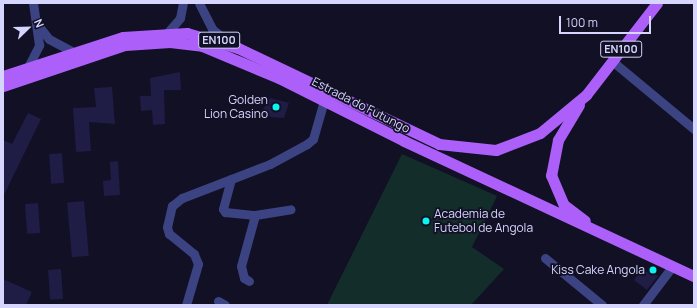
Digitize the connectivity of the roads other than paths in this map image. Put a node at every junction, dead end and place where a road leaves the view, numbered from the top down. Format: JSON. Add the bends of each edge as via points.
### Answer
{"nodes":[{"id":1,"x":33,"y":3,"type":"edge"},
{"id":2,"x":183,"y":3,"type":"edge"},
{"id":3,"x":199,"y":3,"type":"edge"},
{"id":4,"x":657,"y":3,"type":"edge"},
{"id":5,"x":38,"y":24,"type":"junction"},
{"id":6,"x":168,"y":32,"type":"junction"},
{"id":7,"x":238,"y":48,"type":"junction"},
{"id":8,"x":73,"y":52,"type":"junction"},
{"id":9,"x":612,"y":61,"type":"junction"},
{"id":10,"x":28,"y":67,"type":"junction"},
{"id":11,"x":3,"y":76,"type":"edge"},
{"id":12,"x":3,"y":86,"type":"edge"},
{"id":13,"x":586,"y":94,"type":"junction"},
{"id":14,"x":324,"y":101,"type":"junction"},
{"id":15,"x":694,"y":129,"type":"edge"},
{"id":16,"x":231,"y":179,"type":"junction"},
{"id":17,"x":291,"y":209,"type":"dead end"},
{"id":18,"x":256,"y":216,"type":"junction"},
{"id":19,"x":630,"y":247,"type":"junction"},
{"id":20,"x":545,"y":258,"type":"dead end"},
{"id":21,"x":672,"y":267,"type":"junction"},
{"id":22,"x":694,"y":276,"type":"edge"},
{"id":23,"x":694,"y":279,"type":"edge"},
{"id":24,"x":249,"y":281,"type":"dead end"},
{"id":25,"x":186,"y":305,"type":"edge"},
{"id":26,"x":602,"y":305,"type":"edge"},
{"id":27,"x":643,"y":305,"type":"edge"}],
"edges":[{"from":1,"to":5,"type":"street"},
{"from":2,"to":3,"type":"street","via":[[192,9]]},
{"from":2,"to":6,"type":"street","via":[[180,18]]},
{"from":3,"to":7,"type":"street","via":[[212,29]]},
{"from":4,"to":9,"type":"main road","name":"Estrada do Futungo","number":"EN100"},
{"from":5,"to":8,"type":"street","via":[[49,39]]},
{"from":5,"to":10,"type":"street","via":[[39,45]]},
{"from":6,"to":7,"type":"main road","name":"Estrada do Futungo","number":"EN100","via":[[203,36]]},
{"from":6,"to":8,"type":"main road","name":"Estrada do Futungo","number":"EN100","via":[[123,37]]},
{"from":7,"to":13,"type":"main road","name":"Estrada do Futungo","number":"EN100","via":[[421,137],[469,150],[496,150],[526,141],[554,123]]},
{"from":8,"to":10,"type":"main road","name":"Estrada do Futungo","number":"EN100"},
{"from":9,"to":13,"type":"main road","name":"Estrada do Futungo","number":"EN100"},
{"from":9,"to":15,"type":"street"},
{"from":10,"to":11,"type":"main road","name":"Estrada do Futungo","number":"EN100"},
{"from":12,"to":14,"type":"main road","name":"Estrada do Futungo","number":"EN100","via":[[125,45],[187,43],[236,58]]},
{"from":13,"to":19,"type":"main road","via":[[553,152],[553,186],[571,212]]},
{"from":14,"to":16,"type":"street","via":[[313,139],[308,144]]},
{"from":14,"to":19,"type":"main road","name":"Estrada do Futungo","number":"EN100"},
{"from":16,"to":18,"type":"street","via":[[223,211]]},
{"from":16,"to":25,"type":"street","via":[[182,198],[169,212],[169,234],[194,254],[198,264]]},
{"from":17,"to":18,"type":"street"},
{"from":18,"to":24,"type":"street","via":[[242,266],[244,278]]},
{"from":19,"to":21,"type":"main road","name":"Estrada do Futungo","number":"EN100"},
{"from":20,"to":26,"type":"street"},
{"from":21,"to":22,"type":"main road","name":"Estrada do Futungo","number":"EN100"},
{"from":21,"to":23,"type":"main road"},
{"from":21,"to":27,"type":"street"}]}
